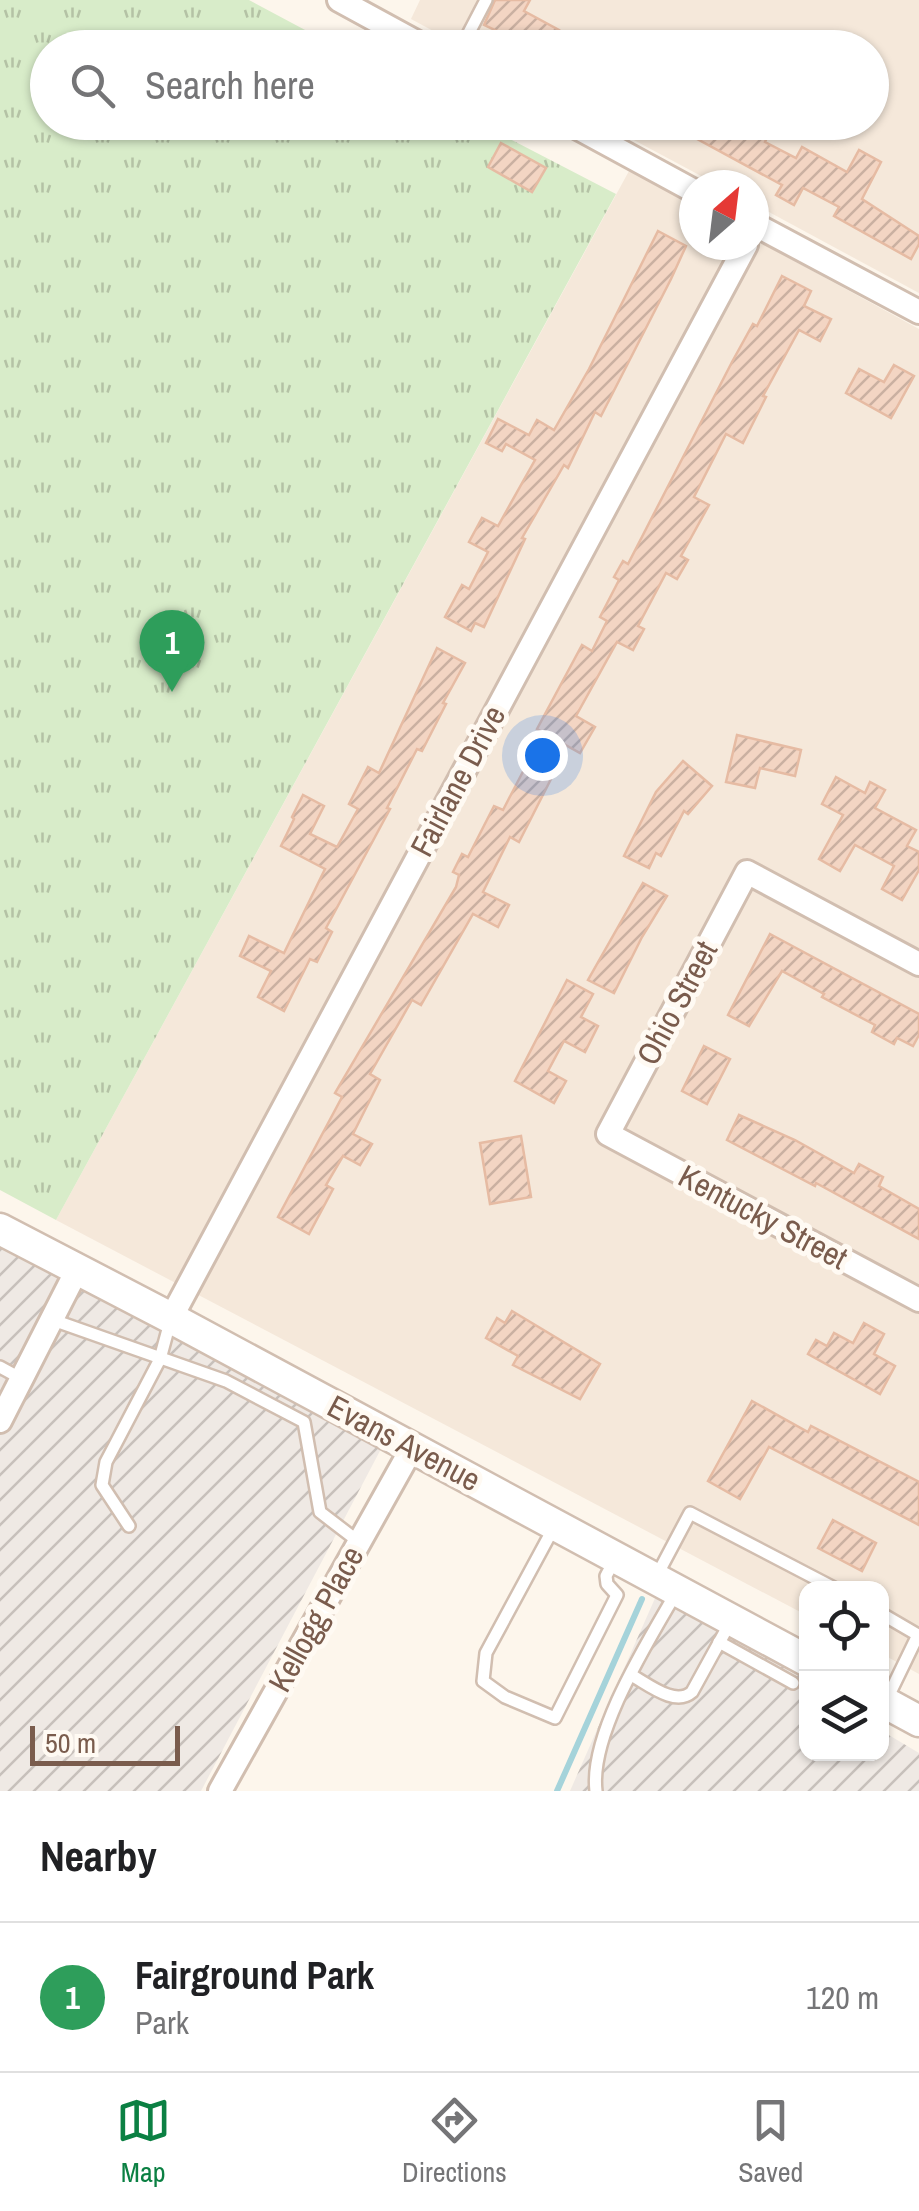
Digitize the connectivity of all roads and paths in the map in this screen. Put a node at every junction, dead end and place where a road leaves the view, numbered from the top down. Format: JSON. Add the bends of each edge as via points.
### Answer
{"nodes":[{"id":1,"x":340,"y":0,"type":"edge"},
{"id":2,"x":486,"y":0,"type":"edge"},
{"id":3,"x":394,"y":30,"type":"edge"},
{"id":4,"x":470,"y":30,"type":"edge"},
{"id":5,"x":600,"y":140,"type":"edge"},
{"id":6,"x":679,"y":183,"type":"edge"},
{"id":7,"x":769,"y":239,"type":"edge"},
{"id":8,"x":736,"y":260,"type":"edge"},
{"id":9,"x":919,"y":312,"type":"edge"},
{"id":10,"x":919,"y":964,"type":"edge"},
{"id":11,"x":608,"y":1134,"type":"joint"},
{"id":12,"x":3,"y":1237,"type":"edge"},
{"id":13,"x":77,"y":1270,"type":"junction"},
{"id":14,"x":919,"y":1300,"type":"edge"},
{"id":15,"x":171,"y":1318,"type":"junction"},
{"id":16,"x":52,"y":1320,"type":"junction"},
{"id":17,"x":160,"y":1358,"type":"junction"},
{"id":18,"x":0,"y":1367,"type":"edge"},
{"id":19,"x":22,"y":1379,"type":"junction"},
{"id":20,"x":311,"y":1409,"type":"junction"},
{"id":21,"x":0,"y":1420,"type":"edge"},
{"id":22,"x":412,"y":1448,"type":"junction"},
{"id":23,"x":555,"y":1525,"type":"junction"},
{"id":24,"x":128,"y":1526,"type":"dead end"},
{"id":25,"x":359,"y":1542,"type":"junction"},
{"id":26,"x":616,"y":1558,"type":"junction"},
{"id":27,"x":821,"y":1581,"type":"edge"},
{"id":28,"x":666,"y":1585,"type":"junction"},
{"id":29,"x":889,"y":1618,"type":"edge"},
{"id":30,"x":725,"y":1631,"type":"junction"},
{"id":31,"x":799,"y":1670,"type":"edge"},
{"id":32,"x":630,"y":1675,"type":"junction"},
{"id":33,"x":889,"y":1692,"type":"edge"},
{"id":34,"x":889,"y":1705,"type":"edge"},
{"id":35,"x":919,"y":1721,"type":"edge"},
{"id":36,"x":220,"y":1791,"type":"edge"},
{"id":37,"x":596,"y":1791,"type":"edge"}],
"edges":[{"from":1,"to":3,"type":"street"},
{"from":2,"to":4,"type":"lane"},
{"from":5,"to":6,"type":"street"},
{"from":7,"to":9,"type":"street"},
{"from":8,"to":15,"type":"street","name":"Fairlane Drive"},
{"from":10,"to":11,"type":"street","name":"Ohio Street","via":[[747,872]]},
{"from":11,"to":14,"type":"street","name":"Kentucky Street"},
{"from":12,"to":13,"type":"street","name":"Evans Avenue"},
{"from":13,"to":15,"type":"street","name":"Evans Avenue"},
{"from":13,"to":16,"type":"street"},
{"from":15,"to":17,"type":"lane"},
{"from":15,"to":20,"type":"street","name":"Evans Avenue"},
{"from":16,"to":17,"type":"lane"},
{"from":16,"to":19,"type":"street"},
{"from":17,"to":20,"type":"lane"},
{"from":17,"to":24,"type":"lane","via":[[106,1462],[102,1484]]},
{"from":18,"to":19,"type":"lane"},
{"from":19,"to":21,"type":"street"},
{"from":20,"to":22,"type":"street","name":"Evans Avenue"},
{"from":20,"to":25,"type":"lane","via":[[320,1512]]},
{"from":22,"to":23,"type":"street","name":"Evans Avenue"},
{"from":22,"to":25,"type":"street","name":"Kellogg Place"},
{"from":23,"to":26,"type":"street","name":"Evans Avenue"},
{"from":23,"to":26,"type":"lane","via":[[486,1652],[483,1680],[505,1697],[556,1718],[617,1595],[606,1584]]},
{"from":25,"to":36,"type":"street","name":"Kellogg Place"},
{"from":26,"to":28,"type":"street","name":"Evans Avenue"},
{"from":27,"to":28,"type":"lane","via":[[690,1513]]},
{"from":28,"to":30,"type":"street","name":"Evans Avenue"},
{"from":28,"to":32,"type":"lane"},
{"from":29,"to":33,"type":"lane","via":[[918,1635]]},
{"from":30,"to":31,"type":"street","name":"Evans Avenue"},
{"from":30,"to":32,"type":"lane","via":[[685,1698]]},
{"from":32,"to":37,"type":"lane","via":[[605,1731]]},
{"from":34,"to":35,"type":"street"}]}
